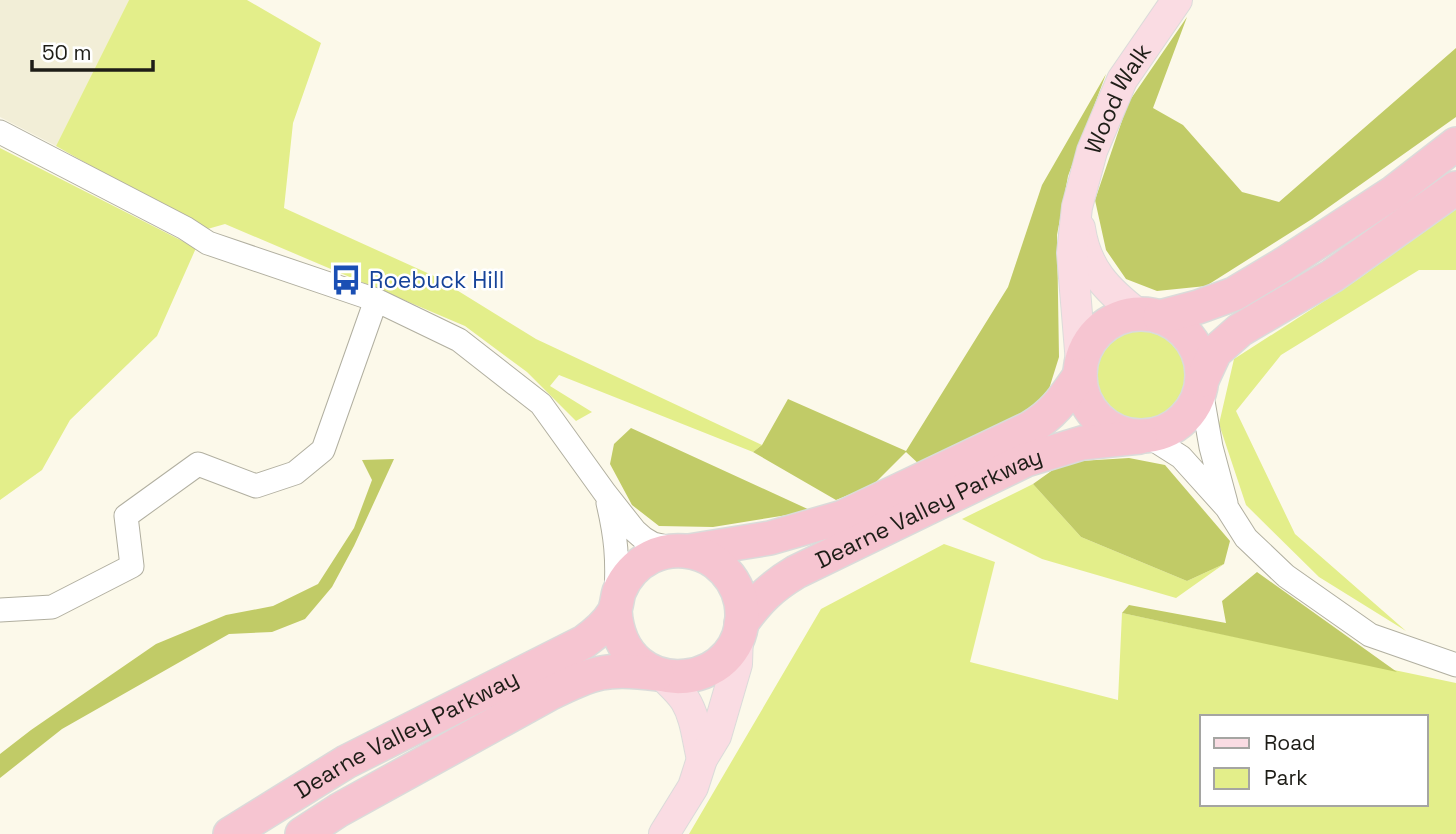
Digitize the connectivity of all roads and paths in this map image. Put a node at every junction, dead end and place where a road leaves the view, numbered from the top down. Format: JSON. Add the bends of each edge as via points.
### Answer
{"nodes":[{"id":1,"x":1177,"y":0,"type":"edge"},
{"id":2,"x":0,"y":132,"type":"edge"},
{"id":3,"x":1456,"y":144,"type":"edge"},
{"id":4,"x":1456,"y":188,"type":"edge"},
{"id":5,"x":1077,"y":207,"type":"junction"},
{"id":6,"x":376,"y":300,"type":"junction"},
{"id":7,"x":1149,"y":315,"type":"junction"},
{"id":8,"x":1080,"y":369,"type":"junction"},
{"id":9,"x":1202,"y":385,"type":"junction"},
{"id":10,"x":1144,"y":436,"type":"junction"},
{"id":11,"x":605,"y":493,"type":"junction"},
{"id":12,"x":1227,"y":508,"type":"junction"},
{"id":13,"x":687,"y":551,"type":"junction"},
{"id":14,"x":615,"y":607,"type":"junction"},
{"id":15,"x":0,"y":610,"type":"edge"},
{"id":16,"x":740,"y":629,"type":"junction"},
{"id":17,"x":1456,"y":665,"type":"edge"},
{"id":18,"x":659,"y":674,"type":"junction"},
{"id":19,"x":702,"y":759,"type":"junction"},
{"id":20,"x":230,"y":834,"type":"edge"},
{"id":21,"x":302,"y":834,"type":"edge"},
{"id":22,"x":664,"y":834,"type":"edge"}],
"edges":[{"from":1,"to":5,"type":"main road","name":"Wood Walk","via":[[1122,80],[1092,151]]},
{"from":2,"to":6,"type":"street","via":[[208,243]]},
{"from":3,"to":7,"type":"highway","via":[[1394,192],[1244,288],[1198,307]]},
{"from":4,"to":9,"type":"highway","via":[[1332,276],[1240,330],[1215,352]]},
{"from":5,"to":7,"type":"main road","name":"Wood Walk","via":[[1082,240],[1102,283]]},
{"from":5,"to":8,"type":"main road","name":"Wood Walk","via":[[1072,253]]},
{"from":6,"to":11,"type":"street","via":[[459,340],[541,404]]},
{"from":6,"to":15,"type":"street","via":[[323,450],[295,473],[256,486],[198,464],[126,516],[132,566],[52,607]]},
{"from":7,"to":8,"type":"highway","via":[[1122,317],[1095,334]]},
{"from":7,"to":9,"type":"highway","via":[[1178,326],[1192,341],[1201,360]]},
{"from":8,"to":10,"type":"highway","via":[[1091,411],[1121,433]]},
{"from":8,"to":13,"type":"highway","name":"Dearne Valley Parkway","via":[[1059,404],[1030,428],[843,517],[770,538]]},
{"from":9,"to":10,"type":"highway","via":[[1196,404],[1176,426]]},
{"from":9,"to":12,"type":"street","via":[[1211,447]]},
{"from":10,"to":12,"type":"street","via":[[1181,457]]},
{"from":10,"to":16,"type":"highway","name":"Dearne Valley Parkway","via":[[1082,443],[1026,460],[777,583]]},
{"from":11,"to":13,"type":"street","via":[[643,538]]},
{"from":11,"to":14,"type":"street","via":[[618,558]]},
{"from":12,"to":17,"type":"street","via":[[1247,538],[1286,576],[1370,635]]},
{"from":13,"to":14,"type":"highway","via":[[668,551],[640,564],[620,588]]},
{"from":13,"to":16,"type":"highway","via":[[715,562],[730,577],[740,596]]},
{"from":14,"to":18,"type":"highway","via":[[625,649]]},
{"from":14,"to":20,"type":"highway","name":"Dearne Valley Parkway","via":[[603,626],[584,642],[346,762]]},
{"from":16,"to":18,"type":"highway","via":[[731,649],[708,670],[694,676]]},
{"from":16,"to":19,"type":"main road","via":[[737,664],[716,736]]},
{"from":18,"to":19,"type":"main road","via":[[691,710]]},
{"from":18,"to":21,"type":"highway","name":"Dearne Valley Parkway","via":[[603,671],[580,678]]},
{"from":19,"to":22,"type":"main road","via":[[693,787]]}]}
